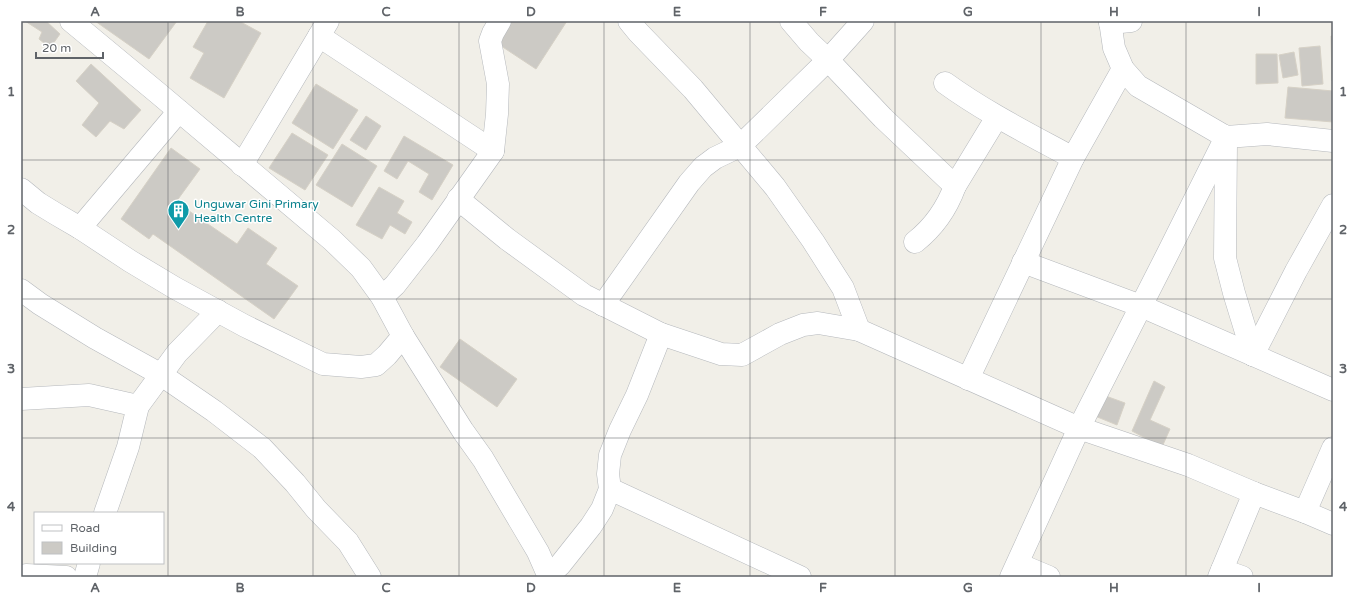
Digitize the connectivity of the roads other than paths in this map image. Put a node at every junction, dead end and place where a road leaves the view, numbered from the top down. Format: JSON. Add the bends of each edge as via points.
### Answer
{"nodes":[{"id":1,"x":71,"y":21,"type":"edge"},
{"id":2,"x":500,"y":21,"type":"edge"},
{"id":3,"x":629,"y":21,"type":"edge"},
{"id":4,"x":791,"y":21,"type":"edge"},
{"id":5,"x":863,"y":21,"type":"edge"},
{"id":6,"x":1117,"y":22,"type":"edge"},
{"id":7,"x":324,"y":28,"type":"edge"},
{"id":8,"x":828,"y":60,"type":"junction"},
{"id":9,"x":1123,"y":69,"type":"junction"},
{"id":10,"x":945,"y":83,"type":"dead end"},
{"id":11,"x":179,"y":110,"type":"junction"},
{"id":12,"x":997,"y":117,"type":"junction"},
{"id":13,"x":1226,"y":137,"type":"junction"},
{"id":14,"x":1333,"y":141,"type":"edge"},
{"id":15,"x":740,"y":146,"type":"junction"},
{"id":16,"x":493,"y":151,"type":"junction"},
{"id":17,"x":1073,"y":158,"type":"junction"},
{"id":18,"x":242,"y":165,"type":"junction"},
{"id":19,"x":955,"y":186,"type":"junction"},
{"id":20,"x":21,"y":188,"type":"edge"},
{"id":21,"x":458,"y":199,"type":"junction"},
{"id":22,"x":1333,"y":206,"type":"edge"},
{"id":23,"x":80,"y":228,"type":"junction"},
{"id":24,"x":915,"y":242,"type":"dead end"},
{"id":25,"x":1022,"y":262,"type":"junction"},
{"id":26,"x":21,"y":290,"type":"edge"},
{"id":27,"x":382,"y":297,"type":"junction"},
{"id":28,"x":603,"y":305,"type":"junction"},
{"id":29,"x":1141,"y":306,"type":"junction"},
{"id":30,"x":218,"y":311,"type":"junction"},
{"id":31,"x":859,"y":330,"type":"junction"},
{"id":32,"x":661,"y":334,"type":"junction"},
{"id":33,"x":403,"y":336,"type":"junction"},
{"id":34,"x":1253,"y":355,"type":"junction"},
{"id":35,"x":160,"y":374,"type":"junction"},
{"id":36,"x":968,"y":379,"type":"junction"},
{"id":37,"x":1333,"y":390,"type":"edge"},
{"id":38,"x":21,"y":399,"type":"edge"},
{"id":39,"x":138,"y":406,"type":"junction"},
{"id":40,"x":1079,"y":428,"type":"junction"},
{"id":41,"x":1333,"y":448,"type":"edge"},
{"id":42,"x":610,"y":489,"type":"junction"},
{"id":43,"x":1254,"y":493,"type":"junction"},
{"id":44,"x":105,"y":512,"type":"edge"},
{"id":45,"x":1305,"y":512,"type":"junction"},
{"id":46,"x":1333,"y":524,"type":"edge"},
{"id":47,"x":89,"y":564,"type":"edge"},
{"id":48,"x":1015,"y":571,"type":"edge"},
{"id":49,"x":1228,"y":574,"type":"edge"},
{"id":50,"x":548,"y":576,"type":"edge"},
{"id":51,"x":21,"y":577,"type":"edge"},
{"id":52,"x":66,"y":577,"type":"edge"},
{"id":53,"x":85,"y":577,"type":"edge"},
{"id":54,"x":370,"y":577,"type":"edge"},
{"id":55,"x":800,"y":577,"type":"edge"},
{"id":56,"x":1049,"y":577,"type":"edge"}],
"edges":[{"from":1,"to":11,"type":"street"},
{"from":2,"to":16,"type":"street","via":[[490,41],[498,84]]},
{"from":3,"to":15,"type":"street","via":[[693,89]]},
{"from":4,"to":8,"type":"street"},
{"from":5,"to":8,"type":"street"},
{"from":6,"to":9,"type":"street","via":[[1114,48]]},
{"from":7,"to":16,"type":"street"},
{"from":7,"to":18,"type":"street"},
{"from":8,"to":15,"type":"street"},
{"from":8,"to":19,"type":"street","via":[[883,118]]},
{"from":9,"to":13,"type":"street","via":[[1138,86]]},
{"from":9,"to":17,"type":"street"},
{"from":10,"to":12,"type":"street"},
{"from":11,"to":18,"type":"street"},
{"from":11,"to":23,"type":"street"},
{"from":12,"to":17,"type":"street"},
{"from":12,"to":19,"type":"street"},
{"from":13,"to":14,"type":"street","via":[[1267,134]]},
{"from":13,"to":29,"type":"street"},
{"from":13,"to":34,"type":"street","via":[[1224,258]]},
{"from":15,"to":28,"type":"street","via":[[715,158],[689,183]]},
{"from":15,"to":31,"type":"street","via":[[775,187],[813,240],[843,288]]},
{"from":16,"to":21,"type":"street"},
{"from":17,"to":25,"type":"street"},
{"from":18,"to":27,"type":"street","via":[[362,268]]},
{"from":19,"to":24,"type":"street","via":[[942,213]]},
{"from":20,"to":23,"type":"street","via":[[38,203]]},
{"from":21,"to":27,"type":"street","via":[[427,244],[395,285]]},
{"from":21,"to":28,"type":"street","via":[[507,239],[584,295]]},
{"from":22,"to":34,"type":"street"},
{"from":23,"to":30,"type":"street","via":[[130,261]]},
{"from":25,"to":29,"type":"street"},
{"from":25,"to":36,"type":"street"},
{"from":26,"to":35,"type":"street","via":[[95,338]]},
{"from":27,"to":33,"type":"street"},
{"from":28,"to":32,"type":"street"},
{"from":29,"to":34,"type":"street"},
{"from":29,"to":40,"type":"street"},
{"from":30,"to":33,"type":"street","via":[[323,364],[361,367],[376,365]]},
{"from":30,"to":35,"type":"street"},
{"from":31,"to":32,"type":"street","via":[[818,323],[803,325],[737,356],[721,354]]},
{"from":31,"to":36,"type":"street"},
{"from":32,"to":42,"type":"street","via":[[610,455]]},
{"from":33,"to":50,"type":"street","via":[[483,459],[538,552]]},
{"from":34,"to":37,"type":"street"},
{"from":35,"to":39,"type":"street"},
{"from":35,"to":54,"type":"street","via":[[262,448],[348,542]]},
{"from":36,"to":40,"type":"street"},
{"from":38,"to":39,"type":"street","via":[[89,395]]},
{"from":39,"to":44,"type":"street","via":[[128,447]]},
{"from":40,"to":43,"type":"street","via":[[1188,464]]},
{"from":40,"to":48,"type":"street"},
{"from":41,"to":45,"type":"street"},
{"from":42,"to":50,"type":"street","via":[[591,526],[560,566]]},
{"from":42,"to":55,"type":"street"},
{"from":43,"to":45,"type":"street"},
{"from":43,"to":49,"type":"street","via":[[1235,536]]},
{"from":45,"to":46,"type":"street"},
{"from":47,"to":53,"type":"street"},
{"from":48,"to":56,"type":"street"},
{"from":51,"to":52,"type":"street"}]}
